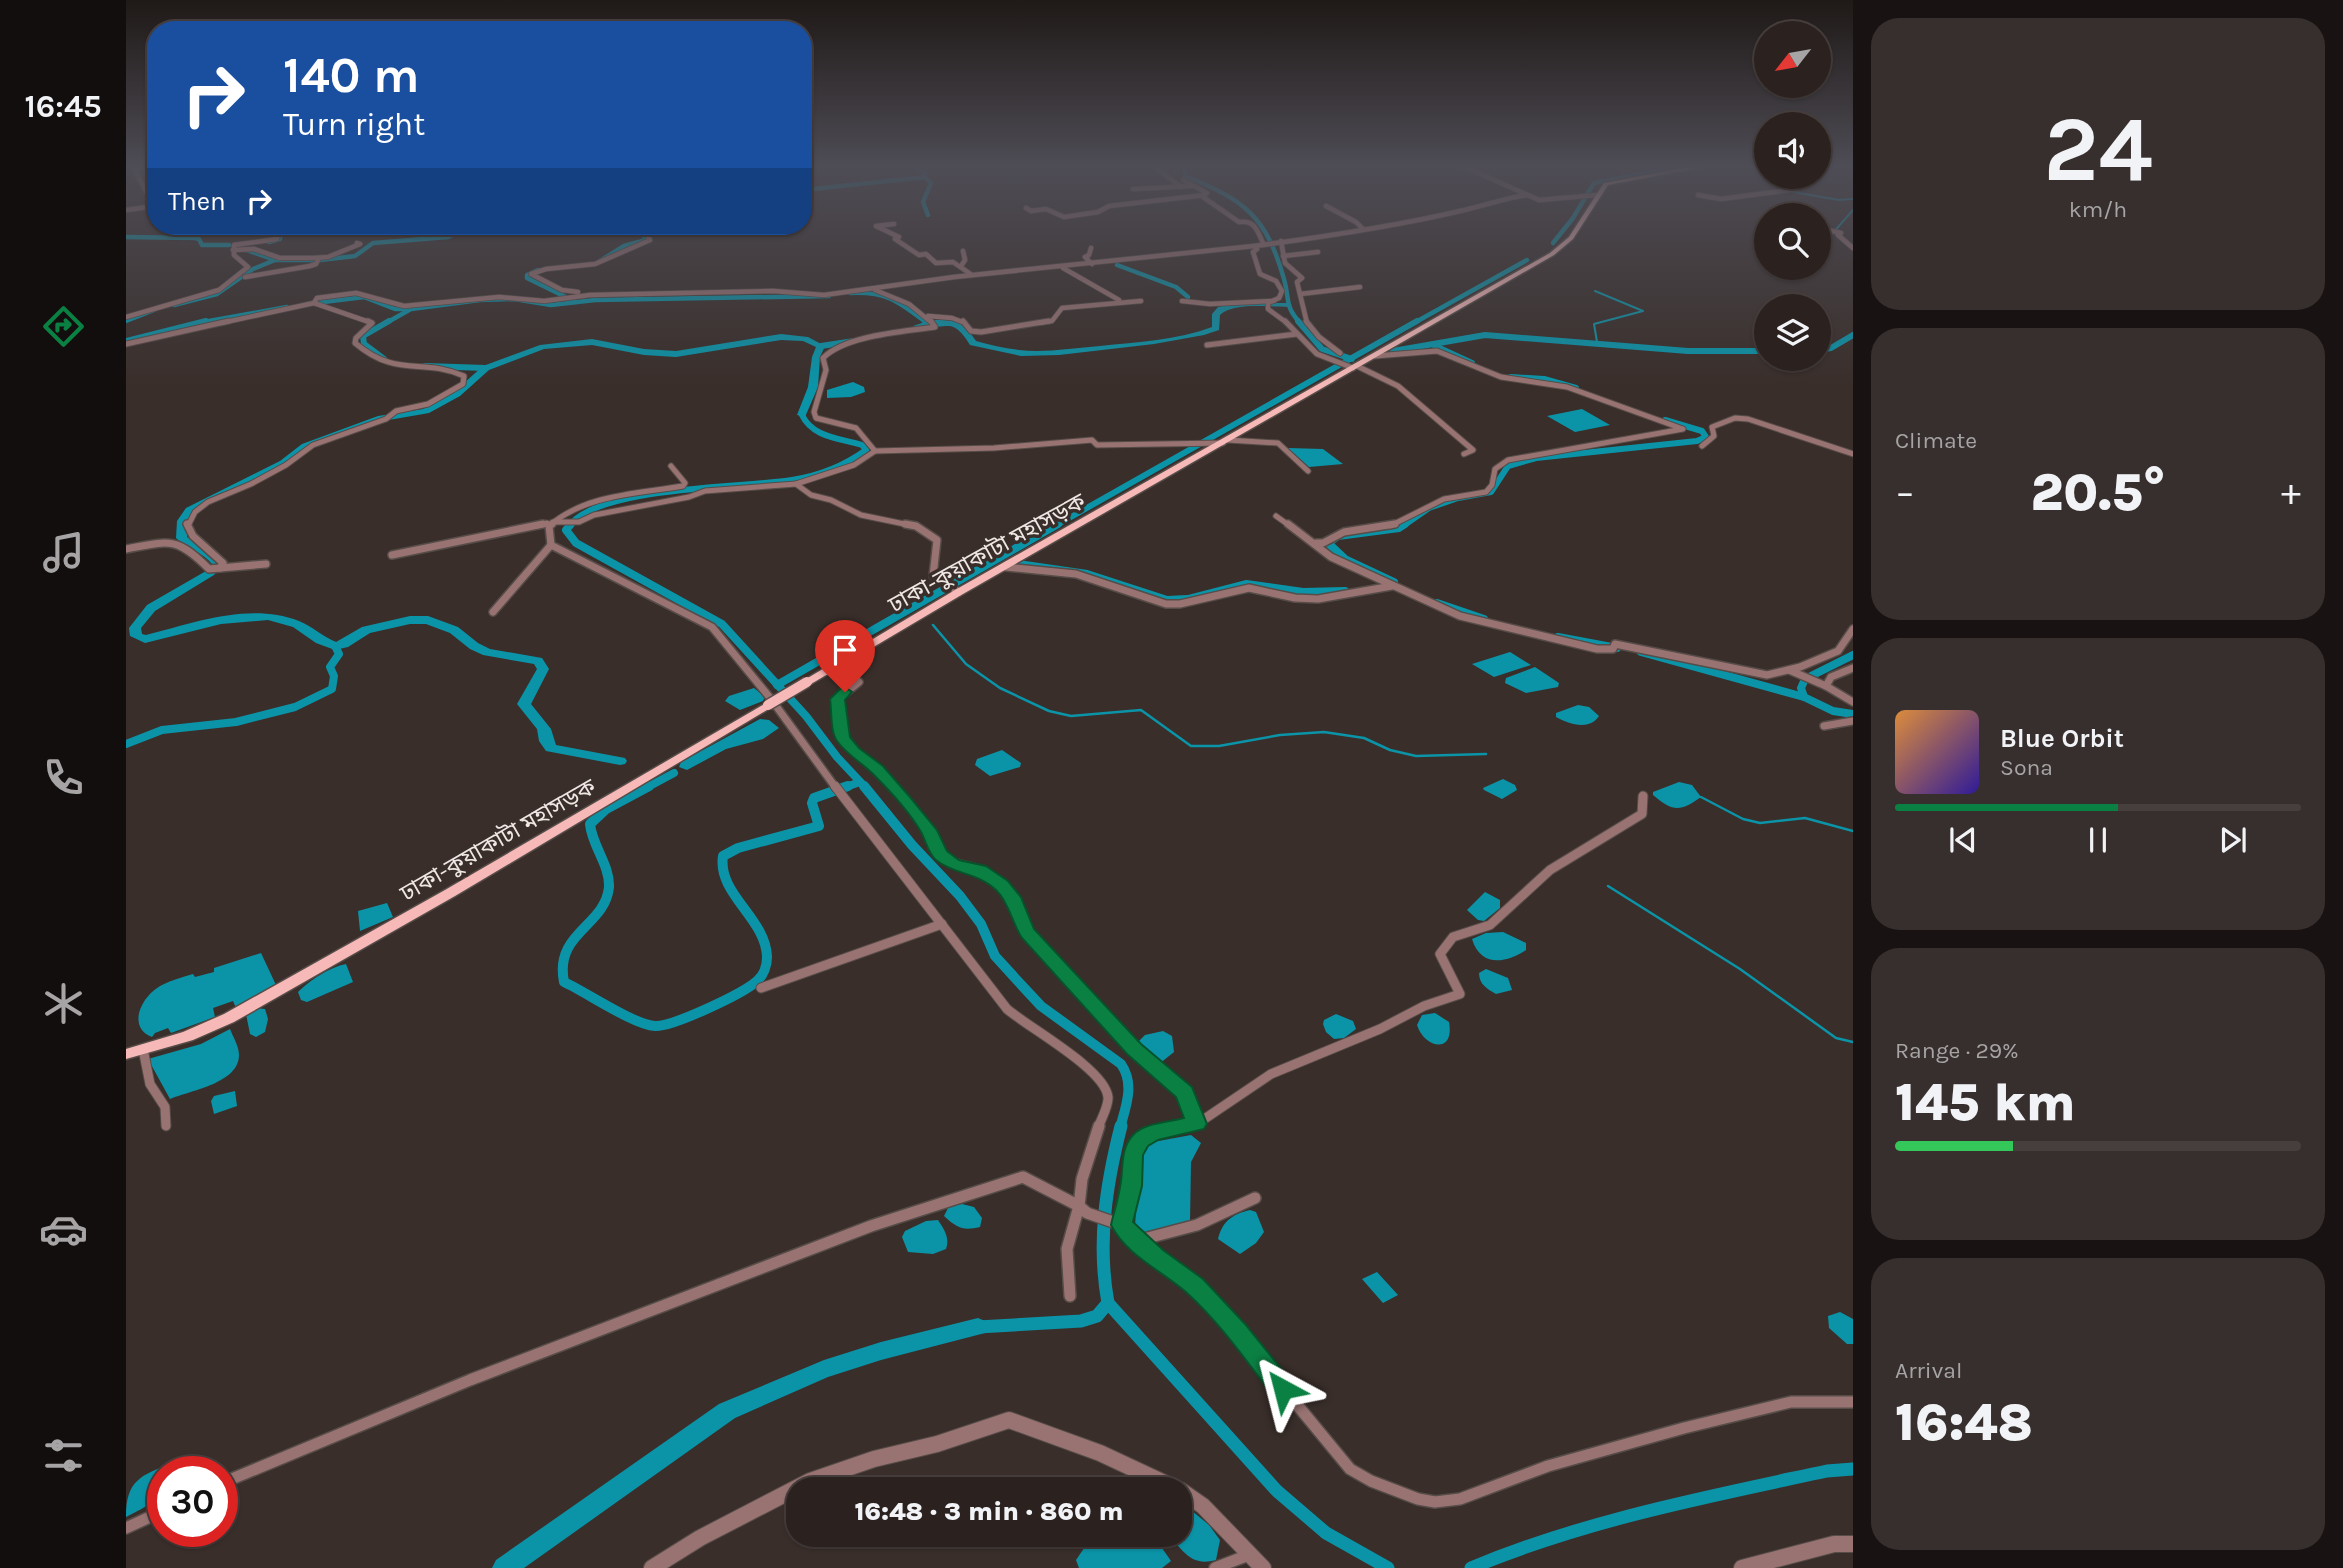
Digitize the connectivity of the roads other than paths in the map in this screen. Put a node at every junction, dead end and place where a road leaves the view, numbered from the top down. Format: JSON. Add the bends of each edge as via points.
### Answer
{"nodes":[{"id":1,"x":275,"y":239,"type":"edge"},
{"id":2,"x":650,"y":239,"type":"edge"},
{"id":3,"x":896,"y":239,"type":"edge"},
{"id":4,"x":1261,"y":239,"type":"edge"},
{"id":5,"x":1293,"y":239,"type":"edge"},
{"id":6,"x":1570,"y":239,"type":"edge"},
{"id":7,"x":1281,"y":241,"type":"junction"},
{"id":8,"x":357,"y":243,"type":"dead end"},
{"id":9,"x":1263,"y":243,"type":"junction"},
{"id":10,"x":1254,"y":246,"type":"junction"},
{"id":11,"x":1091,"y":248,"type":"dead end"},
{"id":12,"x":233,"y":250,"type":"junction"},
{"id":13,"x":963,"y":251,"type":"dead end"},
{"id":14,"x":1318,"y":252,"type":"dead end"},
{"id":15,"x":1283,"y":256,"type":"junction"},
{"id":16,"x":318,"y":258,"type":"junction"},
{"id":17,"x":1092,"y":264,"type":"junction"},
{"id":18,"x":961,"y":266,"type":"junction"},
{"id":19,"x":1062,"y":267,"type":"junction"},
{"id":20,"x":972,"y":275,"type":"junction"},
{"id":21,"x":245,"y":277,"type":"dead end"},
{"id":22,"x":1360,"y":287,"type":"dead end"},
{"id":23,"x":872,"y":289,"type":"junction"},
{"id":24,"x":1300,"y":294,"type":"junction"},
{"id":25,"x":590,"y":295,"type":"junction"},
{"id":26,"x":315,"y":301,"type":"junction"},
{"id":27,"x":1121,"y":301,"type":"junction"},
{"id":28,"x":1141,"y":301,"type":"dead end"},
{"id":29,"x":1182,"y":301,"type":"dead end"},
{"id":30,"x":1274,"y":301,"type":"junction"},
{"id":31,"x":126,"y":317,"type":"edge"},
{"id":32,"x":932,"y":320,"type":"junction"},
{"id":33,"x":1297,"y":334,"type":"junction"},
{"id":34,"x":126,"y":344,"type":"edge"},
{"id":35,"x":1207,"y":345,"type":"dead end"},
{"id":36,"x":1340,"y":353,"type":"dead end"},
{"id":37,"x":1375,"y":356,"type":"junction"},
{"id":38,"x":1355,"y":368,"type":"junction"},
{"id":39,"x":1225,"y":442,"type":"junction"},
{"id":40,"x":1702,"y":446,"type":"dead end"},
{"id":41,"x":875,"y":451,"type":"junction"},
{"id":42,"x":1464,"y":454,"type":"dead end"},
{"id":43,"x":1853,"y":454,"type":"edge"},
{"id":44,"x":671,"y":466,"type":"dead end"},
{"id":45,"x":1308,"y":471,"type":"dead end"},
{"id":46,"x":796,"y":484,"type":"junction"},
{"id":47,"x":1276,"y":516,"type":"dead end"},
{"id":48,"x":551,"y":524,"type":"junction"},
{"id":49,"x":1315,"y":543,"type":"junction"},
{"id":50,"x":551,"y":545,"type":"junction"},
{"id":51,"x":126,"y":549,"type":"edge"},
{"id":52,"x":392,"y":555,"type":"dead end"},
{"id":53,"x":266,"y":564,"type":"dead end"},
{"id":54,"x":1006,"y":567,"type":"junction"},
{"id":55,"x":220,"y":568,"type":"junction"},
{"id":56,"x":1392,"y":586,"type":"junction"},
{"id":57,"x":959,"y":593,"type":"junction"},
{"id":58,"x":493,"y":611,"type":"dead end"},
{"id":59,"x":1853,"y":629,"type":"edge"},
{"id":60,"x":838,"y":663,"type":"junction"},
{"id":61,"x":1853,"y":668,"type":"edge"},
{"id":62,"x":1789,"y":670,"type":"junction"},
{"id":63,"x":1826,"y":686,"type":"junction"},
{"id":64,"x":1853,"y":702,"type":"edge"},
{"id":65,"x":1853,"y":721,"type":"edge"},
{"id":66,"x":1824,"y":726,"type":"dead end"},
{"id":67,"x":1643,"y":796,"type":"dead end"},
{"id":68,"x":942,"y":924,"type":"junction"},
{"id":69,"x":761,"y":988,"type":"dead end"},
{"id":70,"x":143,"y":1049,"type":"junction"},
{"id":71,"x":126,"y":1054,"type":"edge"},
{"id":72,"x":1196,"y":1124,"type":"junction"},
{"id":73,"x":166,"y":1126,"type":"dead end"},
{"id":74,"x":1255,"y":1198,"type":"dead end"},
{"id":75,"x":1083,"y":1209,"type":"junction"},
{"id":76,"x":1122,"y":1225,"type":"junction"},
{"id":77,"x":1136,"y":1241,"type":"junction"},
{"id":78,"x":1070,"y":1296,"type":"dead end"},
{"id":79,"x":1853,"y":1402,"type":"edge"},
{"id":80,"x":238,"y":1476,"type":"edge"},
{"id":81,"x":819,"y":1477,"type":"edge"},
{"id":82,"x":1151,"y":1477,"type":"edge"},
{"id":83,"x":786,"y":1493,"type":"edge"},
{"id":84,"x":1192,"y":1500,"type":"edge"},
{"id":85,"x":147,"y":1518,"type":"edge"},
{"id":86,"x":126,"y":1528,"type":"edge"},
{"id":87,"x":1853,"y":1544,"type":"edge"},
{"id":88,"x":1246,"y":1556,"type":"junction"},
{"id":89,"x":652,"y":1568,"type":"edge"},
{"id":90,"x":1215,"y":1568,"type":"edge"},
{"id":91,"x":1263,"y":1568,"type":"edge"},
{"id":92,"x":1742,"y":1568,"type":"edge"}],
"edges":[{"from":1,"to":12,"type":"street","via":[[239,244]]},
{"from":2,"to":25,"type":"street","via":[[601,262],[531,274],[562,290]]},
{"from":3,"to":18,"type":"street","via":[[936,263]]},
{"from":4,"to":9,"type":"street"},
{"from":5,"to":7,"type":"street"},
{"from":6,"to":37,"type":"main road","name":"ঢাকা-কুয়াকাটা মহাসড়ক"},
{"from":7,"to":9,"type":"street"},
{"from":7,"to":15,"type":"street"},
{"from":8,"to":16,"type":"street","via":[[356,248]]},
{"from":9,"to":10,"type":"street"},
{"from":10,"to":17,"type":"street"},
{"from":10,"to":30,"type":"street","via":[[1260,274],[1276,281],[1282,291]]},
{"from":11,"to":17,"type":"street","via":[[1085,257]]},
{"from":12,"to":16,"type":"street","via":[[265,251],[280,258]]},
{"from":12,"to":31,"type":"street","via":[[248,267],[219,290]]},
{"from":13,"to":18,"type":"street"},
{"from":14,"to":15,"type":"street"},
{"from":15,"to":24,"type":"street","via":[[1302,278],[1297,282]]},
{"from":16,"to":21,"type":"street","via":[[316,264]]},
{"from":17,"to":19,"type":"street"},
{"from":18,"to":20,"type":"street"},
{"from":19,"to":20,"type":"street"},
{"from":19,"to":27,"type":"street"},
{"from":20,"to":23,"type":"street"},
{"from":22,"to":24,"type":"street"},
{"from":23,"to":25,"type":"street","via":[[824,295],[773,291]]},
{"from":23,"to":32,"type":"street","via":[[897,296]]},
{"from":24,"to":36,"type":"street","via":[[1306,320]]},
{"from":25,"to":26,"type":"street","via":[[404,306],[356,293]]},
{"from":26,"to":34,"type":"street"},
{"from":26,"to":55,"type":"street","via":[[372,323],[355,343],[374,359],[410,369],[453,371],[463,374],[465,381],[428,404],[396,411],[386,419],[313,445],[251,484],[208,502],[187,524],[200,545],[218,556],[223,563]]},
{"from":27,"to":28,"type":"street"},
{"from":27,"to":32,"type":"street","via":[[1062,309],[1052,321],[981,332],[971,331],[957,318]]},
{"from":29,"to":30,"type":"street"},
{"from":30,"to":33,"type":"street","via":[[1268,303],[1268,309]]},
{"from":32,"to":41,"type":"street","via":[[935,327],[841,344],[823,358],[826,370],[816,418],[850,424]]},
{"from":33,"to":35,"type":"street"},
{"from":33,"to":38,"type":"street","via":[[1317,354]]},
{"from":37,"to":38,"type":"main road","name":"ঢাকা-কুয়াকাটা মহাসড়ক"},
{"from":37,"to":49,"type":"street","via":[[1439,351],[1501,377],[1567,387],[1683,429],[1508,460],[1496,469],[1492,485],[1485,491],[1446,498],[1389,526]]},
{"from":38,"to":39,"type":"main road","name":"ঢাকা-কুয়াকাটা মহাসড়ক"},
{"from":38,"to":42,"type":"street","via":[[1398,386],[1473,450]]},
{"from":39,"to":41,"type":"street","via":[[1097,445],[1092,440]]},
{"from":39,"to":45,"type":"street","via":[[1278,443]]},
{"from":39,"to":54,"type":"main road","name":"ঢাকা-কুয়াকাটা মহাসড়ক"},
{"from":40,"to":43,"type":"street","via":[[1714,436],[1712,427],[1739,417]]},
{"from":41,"to":46,"type":"street","via":[[854,465]]},
{"from":44,"to":48,"type":"street","via":[[683,485],[596,502],[566,512]]},
{"from":46,"to":48,"type":"street","via":[[705,491],[579,522]]},
{"from":46,"to":57,"type":"street","via":[[861,515],[915,526],[937,540],[933,576]]},
{"from":47,"to":49,"type":"street"},
{"from":48,"to":50,"type":"street"},
{"from":48,"to":52,"type":"street"},
{"from":49,"to":56,"type":"street","via":[[1331,557]]},
{"from":50,"to":58,"type":"street"},
{"from":50,"to":68,"type":"street","via":[[712,627]]},
{"from":51,"to":55,"type":"street","via":[[170,541],[193,553],[209,569]]},
{"from":53,"to":55,"type":"street"},
{"from":54,"to":56,"type":"street","via":[[1076,574],[1166,604],[1245,588],[1318,599]]},
{"from":54,"to":57,"type":"main road","name":"ঢাকা-কুয়াকাটা মহাসড়ক"},
{"from":56,"to":62,"type":"street","via":[[1460,616],[1598,649],[1756,674]]},
{"from":57,"to":60,"type":"main road","name":"ঢাকা-কুয়াকাটা মহাসড়ক"},
{"from":59,"to":62,"type":"street","via":[[1838,651]]},
{"from":60,"to":70,"type":"main road","name":"ঢাকা-কুয়াকাটা মহাসড়ক","bridge":true,"via":[[238,1013]]},
{"from":60,"to":72,"type":"street","via":[[859,682],[838,699],[842,738],[905,800],[946,860],[980,870],[1002,885],[1028,933],[1134,1049],[1184,1093]]},
{"from":61,"to":63,"type":"street","via":[[1831,677]]},
{"from":62,"to":63,"type":"street"},
{"from":63,"to":64,"type":"street"},
{"from":65,"to":66,"type":"street"},
{"from":67,"to":72,"type":"street","via":[[1643,814],[1550,870],[1490,925],[1453,937],[1440,954],[1460,995],[1424,1006],[1271,1074]]},
{"from":68,"to":69,"type":"street"},
{"from":68,"to":75,"type":"street","via":[[1007,1009],[1102,1083],[1108,1098],[1082,1179]]},
{"from":70,"to":71,"type":"main road","name":"ঢাকা-কুয়াকাটা মহাসড়ক"},
{"from":70,"to":73,"type":"street","via":[[150,1084],[165,1107]]},
{"from":72,"to":76,"type":"street","via":[[1152,1133],[1140,1141],[1133,1155],[1132,1186]]},
{"from":74,"to":77,"type":"street","via":[[1196,1226]]},
{"from":75,"to":76,"type":"street"},
{"from":75,"to":78,"type":"street","via":[[1067,1249]]},
{"from":75,"to":80,"type":"street","via":[[1023,1177],[871,1226],[470,1380]]},
{"from":76,"to":77,"type":"street"},
{"from":77,"to":79,"type":"street","via":[[1195,1286],[1350,1469],[1418,1499],[1460,1499],[1548,1465],[1791,1402]]},
{"from":81,"to":82,"type":"street","via":[[1009,1420]]},
{"from":83,"to":89,"type":"street"},
{"from":84,"to":88,"type":"street","via":[[1221,1522]]},
{"from":85,"to":86,"type":"street"},
{"from":87,"to":92,"type":"street","via":[[1834,1544]]},
{"from":88,"to":90,"type":"street"},
{"from":88,"to":91,"type":"street"}]}
